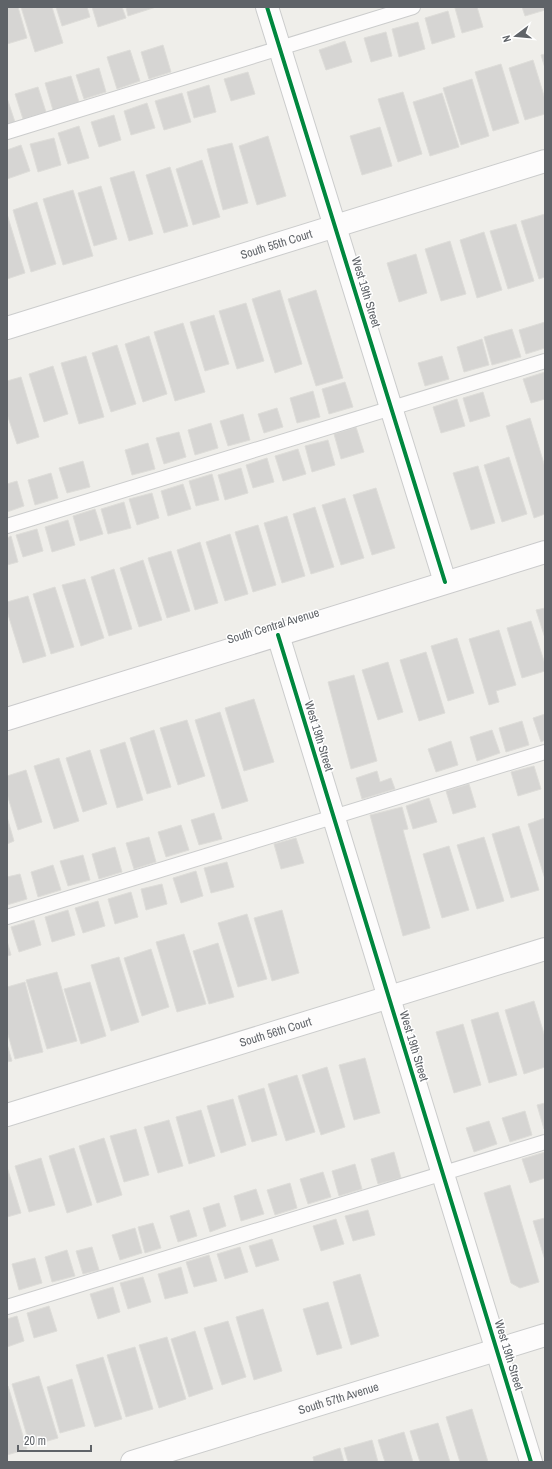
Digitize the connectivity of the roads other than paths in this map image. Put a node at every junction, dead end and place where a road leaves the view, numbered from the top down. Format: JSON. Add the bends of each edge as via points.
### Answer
{"nodes":[{"id":1,"x":267,"y":7,"type":"edge"},
{"id":2,"x":413,"y":7,"type":"edge"},
{"id":3,"x":280,"y":48,"type":"junction"},
{"id":4,"x":7,"y":132,"type":"edge"},
{"id":5,"x":545,"y":161,"type":"edge"},
{"id":6,"x":335,"y":226,"type":"junction"},
{"id":7,"x":7,"y":328,"type":"edge"},
{"id":8,"x":545,"y":361,"type":"edge"},
{"id":9,"x":391,"y":408,"type":"junction"},
{"id":10,"x":7,"y":526,"type":"edge"},
{"id":11,"x":545,"y":552,"type":"edge"},
{"id":12,"x":445,"y":582,"type":"junction"},
{"id":13,"x":278,"y":635,"type":"junction"},
{"id":14,"x":7,"y":719,"type":"edge"},
{"id":15,"x":545,"y":752,"type":"edge"},
{"id":16,"x":334,"y":818,"type":"junction"},
{"id":17,"x":7,"y":917,"type":"edge"},
{"id":18,"x":545,"y":949,"type":"edge"},
{"id":19,"x":389,"y":998,"type":"junction"},
{"id":20,"x":7,"y":1115,"type":"edge"},
{"id":21,"x":545,"y":1142,"type":"edge"},
{"id":22,"x":443,"y":1174,"type":"junction"},
{"id":23,"x":7,"y":1307,"type":"edge"},
{"id":24,"x":545,"y":1335,"type":"edge"},
{"id":25,"x":496,"y":1350,"type":"junction"},
{"id":26,"x":132,"y":1462,"type":"edge"},
{"id":27,"x":531,"y":1462,"type":"edge"}],
"edges":[{"from":1,"to":3,"type":"street","name":"West 19th Street"},
{"from":2,"to":3,"type":"lane"},
{"from":3,"to":4,"type":"lane"},
{"from":3,"to":6,"type":"street","name":"West 19th Street"},
{"from":5,"to":6,"type":"street","name":"South 55th Court"},
{"from":6,"to":7,"type":"street","name":"South 55th Court"},
{"from":6,"to":9,"type":"street","name":"West 19th Street"},
{"from":8,"to":9,"type":"lane"},
{"from":9,"to":10,"type":"lane"},
{"from":9,"to":12,"type":"street","name":"West 19th Street"},
{"from":11,"to":12,"type":"street","name":"South Central Avenue"},
{"from":12,"to":13,"type":"street","name":"South Central Avenue"},
{"from":13,"to":14,"type":"street","name":"South Central Avenue"},
{"from":13,"to":16,"type":"street","name":"West 19th Street"},
{"from":15,"to":16,"type":"lane"},
{"from":16,"to":17,"type":"lane"},
{"from":16,"to":19,"type":"street","name":"West 19th Street"},
{"from":18,"to":19,"type":"street","name":"South 56th Court"},
{"from":19,"to":20,"type":"street","name":"South 56th Court"},
{"from":19,"to":22,"type":"street","name":"West 19th Street"},
{"from":21,"to":22,"type":"lane"},
{"from":22,"to":23,"type":"lane"},
{"from":22,"to":25,"type":"street","name":"West 19th Street"},
{"from":24,"to":25,"type":"street","name":"South 57th Avenue"},
{"from":25,"to":26,"type":"street","name":"South 57th Avenue"},
{"from":25,"to":27,"type":"street","name":"West 19th Street"}]}
